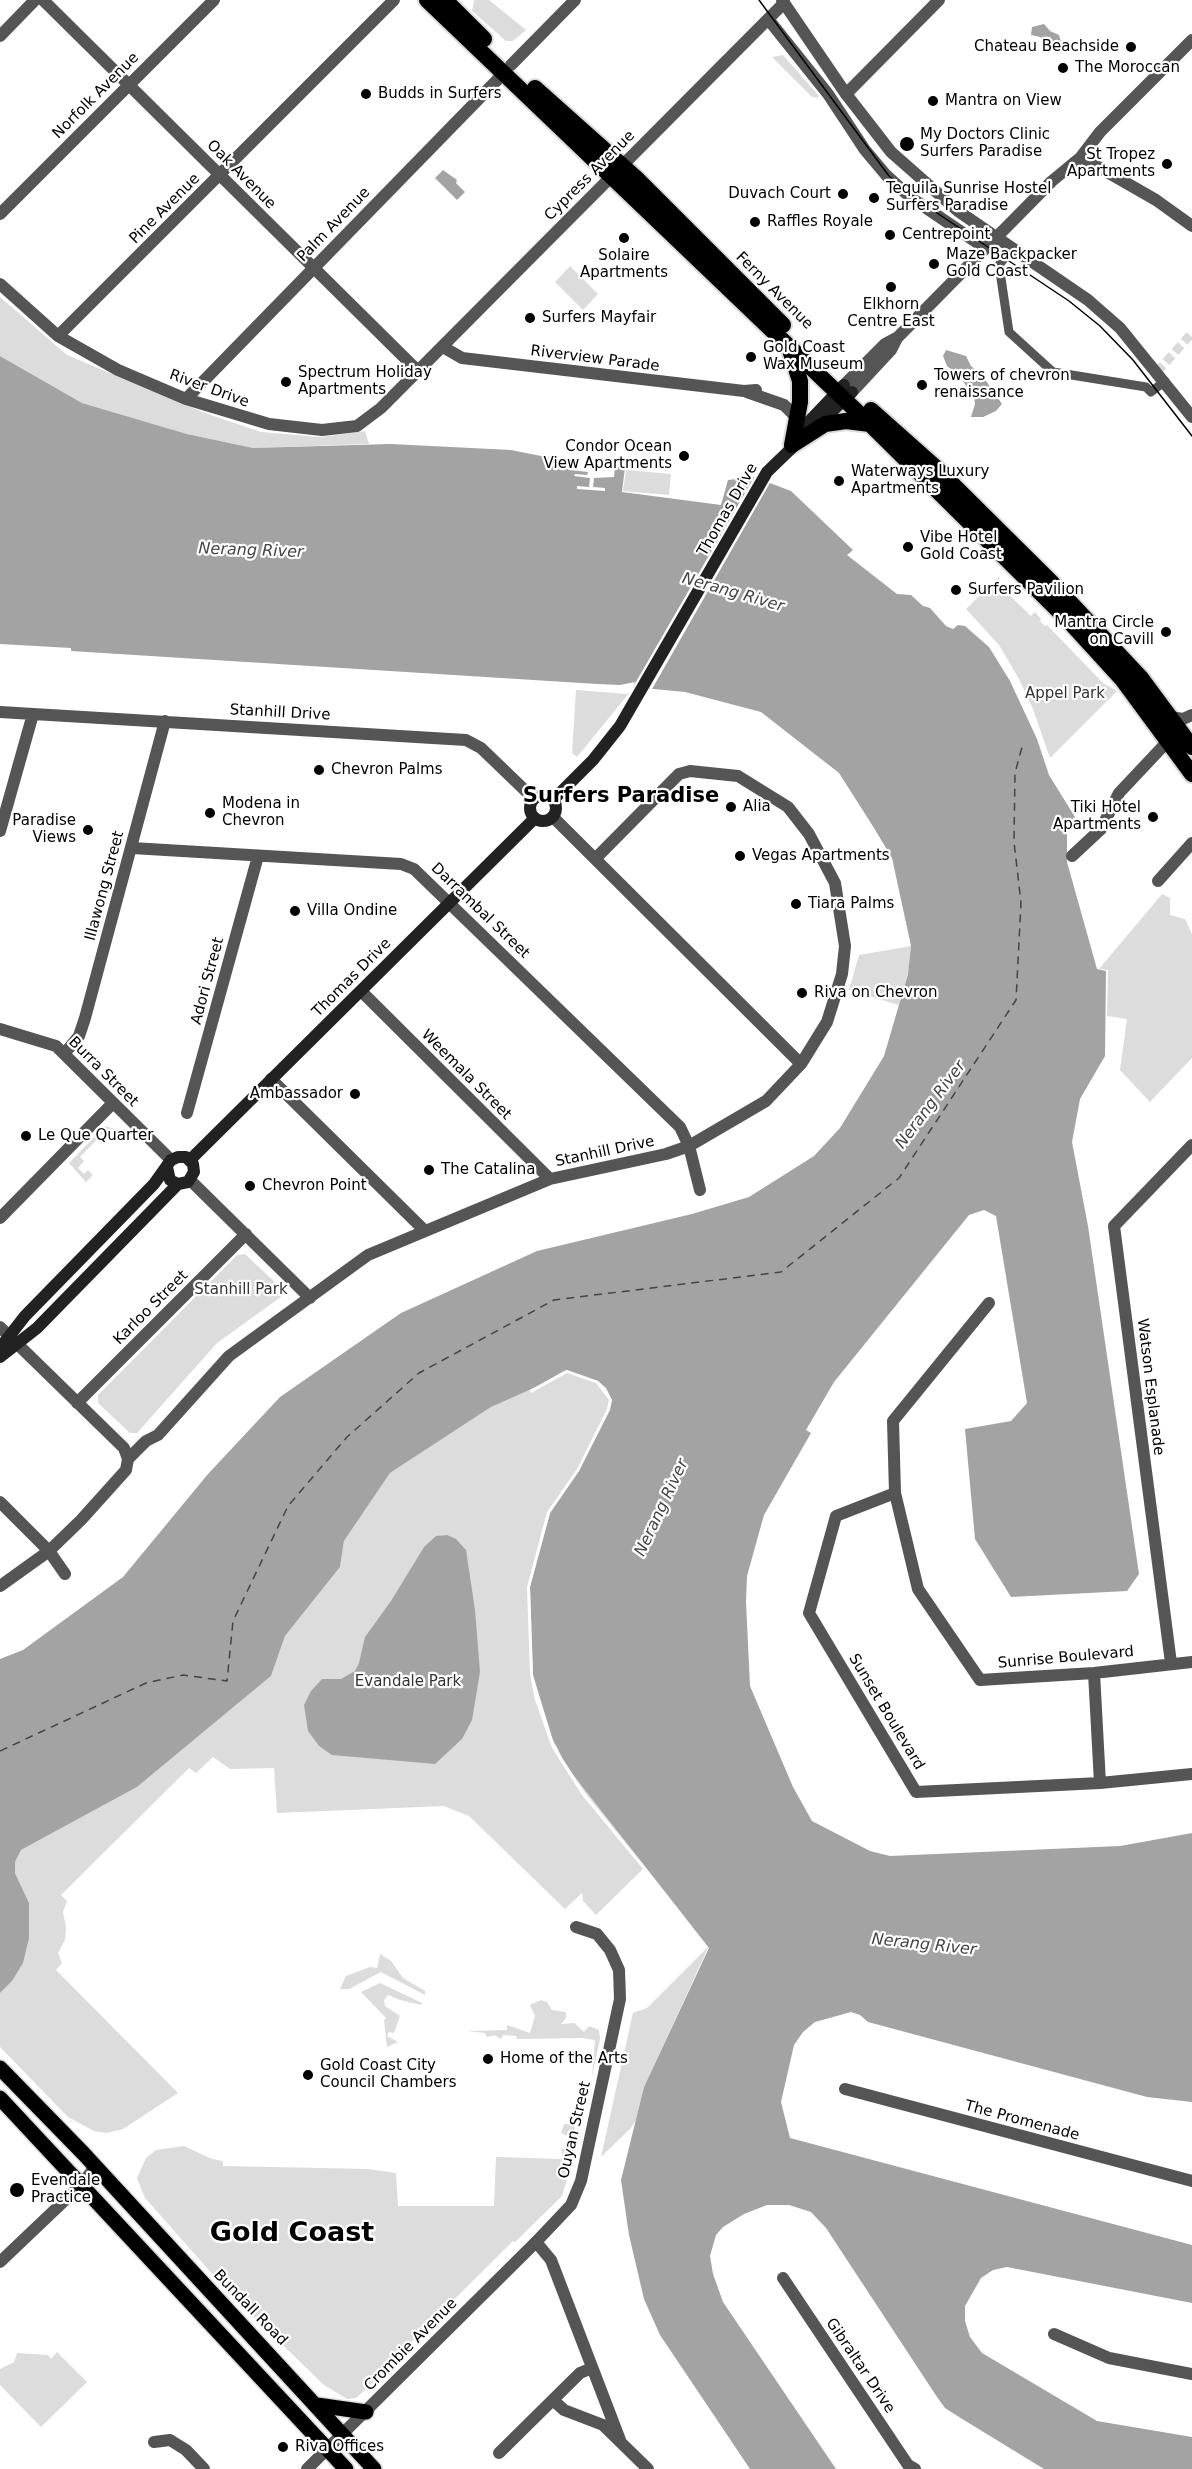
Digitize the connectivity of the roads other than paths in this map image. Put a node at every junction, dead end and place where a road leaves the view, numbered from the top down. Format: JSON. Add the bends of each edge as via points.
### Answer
{"nodes":[{"id":1,"x":35,"y":0,"type":"edge"},
{"id":2,"x":43,"y":0,"type":"edge"},
{"id":3,"x":214,"y":0,"type":"edge"},
{"id":4,"x":394,"y":0,"type":"edge"},
{"id":5,"x":427,"y":0,"type":"edge"},
{"id":6,"x":445,"y":0,"type":"edge"},
{"id":7,"x":575,"y":0,"type":"edge"},
{"id":8,"x":939,"y":0,"type":"edge"},
{"id":9,"x":783,"y":2,"type":"edge"},
{"id":10,"x":768,"y":19,"type":"junction"},
{"id":11,"x":0,"y":36,"type":"edge"},
{"id":12,"x":1192,"y":40,"type":"edge"},
{"id":13,"x":507,"y":69,"type":"junction"},
{"id":14,"x":129,"y":86,"type":"junction"},
{"id":15,"x":846,"y":94,"type":"junction"},
{"id":16,"x":1081,"y":157,"type":"junction"},
{"id":17,"x":616,"y":170,"type":"junction"},
{"id":18,"x":220,"y":175,"type":"junction"},
{"id":19,"x":0,"y":214,"type":"edge"},
{"id":20,"x":1192,"y":226,"type":"edge"},
{"id":21,"x":996,"y":238,"type":"junction"},
{"id":22,"x":986,"y":248,"type":"junction"},
{"id":23,"x":1011,"y":250,"type":"junction"},
{"id":24,"x":313,"y":268,"type":"junction"},
{"id":25,"x":0,"y":284,"type":"edge"},
{"id":26,"x":58,"y":336,"type":"junction"},
{"id":27,"x":789,"y":346,"type":"junction"},
{"id":28,"x":442,"y":347,"type":"junction"},
{"id":29,"x":418,"y":371,"type":"junction"},
{"id":30,"x":1165,"y":381,"type":"junction"},
{"id":31,"x":844,"y":392,"type":"junction"},
{"id":32,"x":186,"y":399,"type":"junction"},
{"id":33,"x":1192,"y":417,"type":"edge"},
{"id":34,"x":797,"y":418,"type":"junction"},
{"id":35,"x":870,"y":424,"type":"junction"},
{"id":36,"x":792,"y":445,"type":"junction"},
{"id":37,"x":934,"y":466,"type":"junction"},
{"id":38,"x":986,"y":538,"type":"junction"},
{"id":39,"x":0,"y":712,"type":"edge"},
{"id":40,"x":33,"y":714,"type":"junction"},
{"id":41,"x":1192,"y":715,"type":"edge"},
{"id":42,"x":1170,"y":717,"type":"junction"},
{"id":43,"x":165,"y":721,"type":"junction"},
{"id":44,"x":1167,"y":742,"type":"junction"},
{"id":45,"x":1192,"y":747,"type":"edge"},
{"id":46,"x":1192,"y":774,"type":"edge"},
{"id":47,"x":534,"y":799,"type":"junction"},
{"id":48,"x":553,"y":800,"type":"junction"},
{"id":49,"x":535,"y":818,"type":"junction"},
{"id":50,"x":553,"y":818,"type":"junction"},
{"id":51,"x":0,"y":831,"type":"edge"},
{"id":52,"x":1192,"y":843,"type":"edge"},
{"id":53,"x":132,"y":848,"type":"junction"},
{"id":54,"x":258,"y":856,"type":"junction"},
{"id":55,"x":1072,"y":856,"type":"dead end"},
{"id":56,"x":595,"y":859,"type":"junction"},
{"id":57,"x":1158,"y":881,"type":"dead end"},
{"id":58,"x":449,"y":902,"type":"junction"},
{"id":59,"x":361,"y":991,"type":"junction"},
{"id":60,"x":0,"y":1029,"type":"edge"},
{"id":61,"x":64,"y":1054,"type":"junction"},
{"id":62,"x":801,"y":1064,"type":"junction"},
{"id":63,"x":271,"y":1079,"type":"junction"},
{"id":64,"x":113,"y":1104,"type":"junction"},
{"id":65,"x":187,"y":1113,"type":"dead end"},
{"id":66,"x":1192,"y":1145,"type":"edge"},
{"id":67,"x":688,"y":1146,"type":"junction"},
{"id":68,"x":190,"y":1160,"type":"junction"},
{"id":69,"x":169,"y":1164,"type":"junction"},
{"id":70,"x":550,"y":1179,"type":"junction"},
{"id":71,"x":190,"y":1180,"type":"junction"},
{"id":72,"x":178,"y":1184,"type":"junction"},
{"id":73,"x":700,"y":1190,"type":"dead end"},
{"id":74,"x":0,"y":1218,"type":"edge"},
{"id":75,"x":424,"y":1230,"type":"junction"},
{"id":76,"x":246,"y":1234,"type":"junction"},
{"id":77,"x":310,"y":1298,"type":"junction"},
{"id":78,"x":989,"y":1303,"type":"dead end"},
{"id":79,"x":25,"y":1316,"type":"junction"},
{"id":80,"x":37,"y":1328,"type":"junction"},
{"id":81,"x":9,"y":1336,"type":"edge"},
{"id":82,"x":0,"y":1348,"type":"edge"},
{"id":83,"x":0,"y":1357,"type":"edge"},
{"id":84,"x":77,"y":1403,"type":"junction"},
{"id":85,"x":126,"y":1454,"type":"junction"},
{"id":86,"x":896,"y":1493,"type":"junction"},
{"id":87,"x":0,"y":1502,"type":"edge"},
{"id":88,"x":49,"y":1551,"type":"junction"},
{"id":89,"x":65,"y":1574,"type":"dead end"},
{"id":90,"x":0,"y":1586,"type":"edge"},
{"id":91,"x":1192,"y":1662,"type":"edge"},
{"id":92,"x":1171,"y":1663,"type":"junction"},
{"id":93,"x":1094,"y":1673,"type":"junction"},
{"id":94,"x":1192,"y":1774,"type":"edge"},
{"id":95,"x":1100,"y":1783,"type":"junction"},
{"id":96,"x":576,"y":1927,"type":"dead end"},
{"id":97,"x":0,"y":2068,"type":"edge"},
{"id":98,"x":845,"y":2089,"type":"dead end"},
{"id":99,"x":3,"y":2105,"type":"edge"},
{"id":100,"x":99,"y":2171,"type":"junction"},
{"id":101,"x":1192,"y":2181,"type":"edge"},
{"id":102,"x":82,"y":2184,"type":"junction"},
{"id":103,"x":536,"y":2242,"type":"junction"},
{"id":104,"x":0,"y":2262,"type":"edge"},
{"id":105,"x":783,"y":2278,"type":"dead end"},
{"id":106,"x":1054,"y":2334,"type":"dead end"},
{"id":107,"x":592,"y":2368,"type":"junction"},
{"id":108,"x":1192,"y":2374,"type":"edge"},
{"id":109,"x":552,"y":2400,"type":"junction"},
{"id":110,"x":317,"y":2405,"type":"junction"},
{"id":111,"x":366,"y":2412,"type":"junction"},
{"id":112,"x":343,"y":2434,"type":"junction"},
{"id":113,"x":620,"y":2440,"type":"junction"},
{"id":114,"x":154,"y":2442,"type":"dead end"},
{"id":115,"x":328,"y":2448,"type":"junction"},
{"id":116,"x":499,"y":2453,"type":"dead end"},
{"id":117,"x":204,"y":2469,"type":"edge"},
{"id":118,"x":308,"y":2469,"type":"edge"},
{"id":119,"x":346,"y":2469,"type":"edge"},
{"id":120,"x":374,"y":2469,"type":"edge"},
{"id":121,"x":648,"y":2469,"type":"edge"},
{"id":122,"x":915,"y":2469,"type":"edge"}],
"edges":[{"from":1,"to":11,"type":"street"},
{"from":2,"to":14,"type":"street","name":"Oak Avenue"},
{"from":3,"to":14,"type":"street","name":"Norfolk Avenue"},
{"from":4,"to":18,"type":"street","name":"Pine Avenue"},
{"from":5,"to":13,"type":"highway","name":"Ferny Avenue"},
{"from":6,"to":13,"type":"highway","name":"Ferny Avenue"},
{"from":7,"to":13,"type":"street","name":"Palm Avenue"},
{"from":8,"to":15,"type":"street"},
{"from":9,"to":10,"type":"street","name":"Cypress Avenue"},
{"from":9,"to":15,"type":"street"},
{"from":10,"to":17,"type":"street","name":"Cypress Avenue"},
{"from":10,"to":22,"type":"street","via":[[886,175],[909,197]]},
{"from":12,"to":16,"type":"street","via":[[1100,132]]},
{"from":13,"to":17,"type":"highway","name":"Ferny Avenue"},
{"from":13,"to":24,"type":"street","name":"Palm Avenue"},
{"from":14,"to":18,"type":"street","name":"Oak Avenue"},
{"from":14,"to":19,"type":"street","name":"Norfolk Avenue"},
{"from":15,"to":21,"type":"street","via":[[906,167]]},
{"from":16,"to":20,"type":"street","via":[[1156,200]]},
{"from":16,"to":21,"type":"street"},
{"from":17,"to":27,"type":"highway","name":"Ferny Avenue"},
{"from":17,"to":28,"type":"street","name":"Cypress Avenue"},
{"from":17,"to":31,"type":"highway","name":"Ferny Avenue"},
{"from":18,"to":24,"type":"street","name":"Oak Avenue"},
{"from":18,"to":26,"type":"street","name":"Pine Avenue"},
{"from":21,"to":22,"type":"street"},
{"from":21,"to":23,"type":"street"},
{"from":22,"to":31,"type":"street","via":[[898,337],[891,350]]},
{"from":23,"to":30,"type":"street","via":[[1107,316]]},
{"from":23,"to":30,"type":"street","via":[[999,265],[1009,332],[1053,372],[1146,387],[1151,392]]},
{"from":24,"to":29,"type":"street","name":"Oak Avenue"},
{"from":24,"to":32,"type":"street","name":"Palm Avenue"},
{"from":25,"to":26,"type":"street","name":"River Drive"},
{"from":26,"to":32,"type":"street","name":"River Drive","via":[[118,370]]},
{"from":27,"to":31,"type":"highway","name":"Ferny Avenue"},
{"from":27,"to":34,"type":"highway","via":[[800,381]]},
{"from":28,"to":29,"type":"street","name":"Cypress Avenue"},
{"from":28,"to":34,"type":"street","name":"Riverview Parade","via":[[462,358],[751,391],[784,405]]},
{"from":29,"to":32,"type":"street","name":"River Drive","via":[[371,418],[357,426],[322,429],[260,422]]},
{"from":30,"to":33,"type":"street"},
{"from":31,"to":35,"type":"highway"},
{"from":31,"to":36,"type":"main road","name":"Thomas Drive","via":[[800,431]]},
{"from":31,"to":37,"type":"highway","name":"Ferny Avenue"},
{"from":34,"to":36,"type":"highway"},
{"from":35,"to":36,"type":"highway","via":[[825,424]]},
{"from":35,"to":38,"type":"highway"},
{"from":36,"to":48,"type":"main road","name":"Thomas Drive","via":[[762,479],[607,744]]},
{"from":37,"to":38,"type":"highway","via":[[930,474],[980,526]]},
{"from":37,"to":42,"type":"highway","name":"Ferny Avenue","via":[[1133,669]]},
{"from":38,"to":44,"type":"highway","via":[[1122,679]]},
{"from":39,"to":40,"type":"street","name":"Stanhill Drive"},
{"from":40,"to":43,"type":"street","name":"Stanhill Drive"},
{"from":40,"to":51,"type":"street"},
{"from":41,"to":42,"type":"street","via":[[1183,719]]},
{"from":42,"to":45,"type":"highway","name":"Ferny Avenue"},
{"from":43,"to":47,"type":"street","name":"Stanhill Drive","via":[[466,740],[478,746]]},
{"from":43,"to":53,"type":"street","name":"Illawong Street"},
{"from":44,"to":46,"type":"highway"},
{"from":44,"to":55,"type":"street","via":[[1119,793],[1101,830]]},
{"from":47,"to":48,"type":"main road","via":[[546,796]]},
{"from":47,"to":49,"type":"main road","via":[[531,811]]},
{"from":48,"to":50,"type":"main road"},
{"from":49,"to":50,"type":"main road"},
{"from":49,"to":58,"type":"main road","name":"Thomas Drive"},
{"from":50,"to":56,"type":"street"},
{"from":52,"to":57,"type":"street"},
{"from":53,"to":54,"type":"street","name":"Darrambal Street"},
{"from":53,"to":61,"type":"street","name":"Illawong Street","via":[[82,1028]]},
{"from":54,"to":58,"type":"street","name":"Darrambal Street","via":[[405,865]]},
{"from":54,"to":65,"type":"street","name":"Adori Street"},
{"from":56,"to":62,"type":"street"},
{"from":56,"to":62,"type":"street","name":"Stanhill Drive","via":[[679,774],[690,771],[738,776],[788,807],[809,834],[835,883],[845,946],[843,974],[827,1022]]},
{"from":58,"to":59,"type":"main road","name":"Thomas Drive"},
{"from":58,"to":67,"type":"street","name":"Darrambal Street","via":[[680,1127]]},
{"from":59,"to":63,"type":"main road","name":"Thomas Drive"},
{"from":59,"to":70,"type":"street","name":"Weemala Street"},
{"from":60,"to":61,"type":"street","name":"Burra Street","via":[[48,1042]]},
{"from":61,"to":64,"type":"street","name":"Burra Street"},
{"from":62,"to":67,"type":"street","name":"Stanhill Drive","via":[[766,1101]]},
{"from":63,"to":68,"type":"main road","name":"Thomas Drive"},
{"from":63,"to":75,"type":"street"},
{"from":64,"to":69,"type":"street","name":"Burra Street"},
{"from":64,"to":74,"type":"street"},
{"from":66,"to":92,"type":"street","name":"Watson Esplanade","via":[[1114,1226]]},
{"from":67,"to":70,"type":"street","name":"Stanhill Drive"},
{"from":67,"to":73,"type":"street","name":"Darrambal Street"},
{"from":68,"to":69,"type":"main road","via":[[182,1156]]},
{"from":68,"to":71,"type":"main road","via":[[194,1172]]},
{"from":69,"to":72,"type":"main road","via":[[170,1180]]},
{"from":69,"to":79,"type":"main road"},
{"from":70,"to":75,"type":"street","name":"Stanhill Drive"},
{"from":71,"to":72,"type":"main road"},
{"from":71,"to":76,"type":"street"},
{"from":72,"to":80,"type":"main road"},
{"from":75,"to":77,"type":"street","name":"Stanhill Drive","via":[[368,1255]]},
{"from":76,"to":77,"type":"street"},
{"from":76,"to":84,"type":"street","name":"Karloo Street"},
{"from":77,"to":85,"type":"street","name":"Stanhill Drive","via":[[229,1356],[158,1435]]},
{"from":78,"to":86,"type":"street","name":"Sunrise Boulevard","via":[[893,1421]]},
{"from":79,"to":80,"type":"main road"},
{"from":79,"to":81,"type":"main road"},
{"from":80,"to":81,"type":"main road"},
{"from":81,"to":82,"type":"main road"},
{"from":81,"to":83,"type":"main road"},
{"from":81,"to":84,"type":"street"},
{"from":84,"to":85,"type":"street"},
{"from":85,"to":88,"type":"street","name":"Stanhill Drive","via":[[126,1470]]},
{"from":86,"to":93,"type":"street","name":"Sunrise Boulevard","via":[[918,1589],[980,1680]]},
{"from":86,"to":95,"type":"street","name":"Sunset Boulevard","via":[[836,1516],[809,1613],[916,1792]]},
{"from":87,"to":88,"type":"street"},
{"from":88,"to":89,"type":"street"},
{"from":88,"to":90,"type":"street","name":"Stanhill Drive"},
{"from":91,"to":92,"type":"street","name":"Sunrise Boulevard"},
{"from":92,"to":93,"type":"street","name":"Sunrise Boulevard"},
{"from":93,"to":95,"type":"street"},
{"from":94,"to":95,"type":"street","name":"Sunset Boulevard"},
{"from":96,"to":103,"type":"street","name":"Ouyan Street","via":[[597,1934],[609,1950],[618,1970],[620,1998],[581,2181],[571,2205]]},
{"from":97,"to":100,"type":"main road","name":"Bundall Road"},
{"from":98,"to":101,"type":"street","name":"The Promenade"},
{"from":99,"to":102,"type":"main road"},
{"from":100,"to":102,"type":"street"},
{"from":100,"to":110,"type":"main road","name":"Bundall Road"},
{"from":102,"to":104,"type":"street"},
{"from":102,"to":115,"type":"main road"},
{"from":103,"to":107,"type":"street","via":[[551,2260]]},
{"from":103,"to":111,"type":"street","name":"Crombie Avenue"},
{"from":105,"to":122,"type":"street","name":"Gibraltar Drive"},
{"from":106,"to":108,"type":"street","via":[[1109,2358]]},
{"from":107,"to":109,"type":"street","via":[[580,2373]]},
{"from":107,"to":113,"type":"street"},
{"from":109,"to":113,"type":"street","via":[[564,2410],[603,2425]]},
{"from":109,"to":116,"type":"street"},
{"from":110,"to":111,"type":"main road"},
{"from":110,"to":112,"type":"main road","name":"Bundall Road"},
{"from":111,"to":112,"type":"street","name":"Crombie Avenue"},
{"from":112,"to":115,"type":"street","name":"Crombie Avenue"},
{"from":112,"to":120,"type":"main road","name":"Bundall Road"},
{"from":113,"to":121,"type":"street"},
{"from":114,"to":117,"type":"street","via":[[170,2440]]},
{"from":115,"to":118,"type":"street","name":"Crombie Avenue"},
{"from":115,"to":119,"type":"main road"}]}
